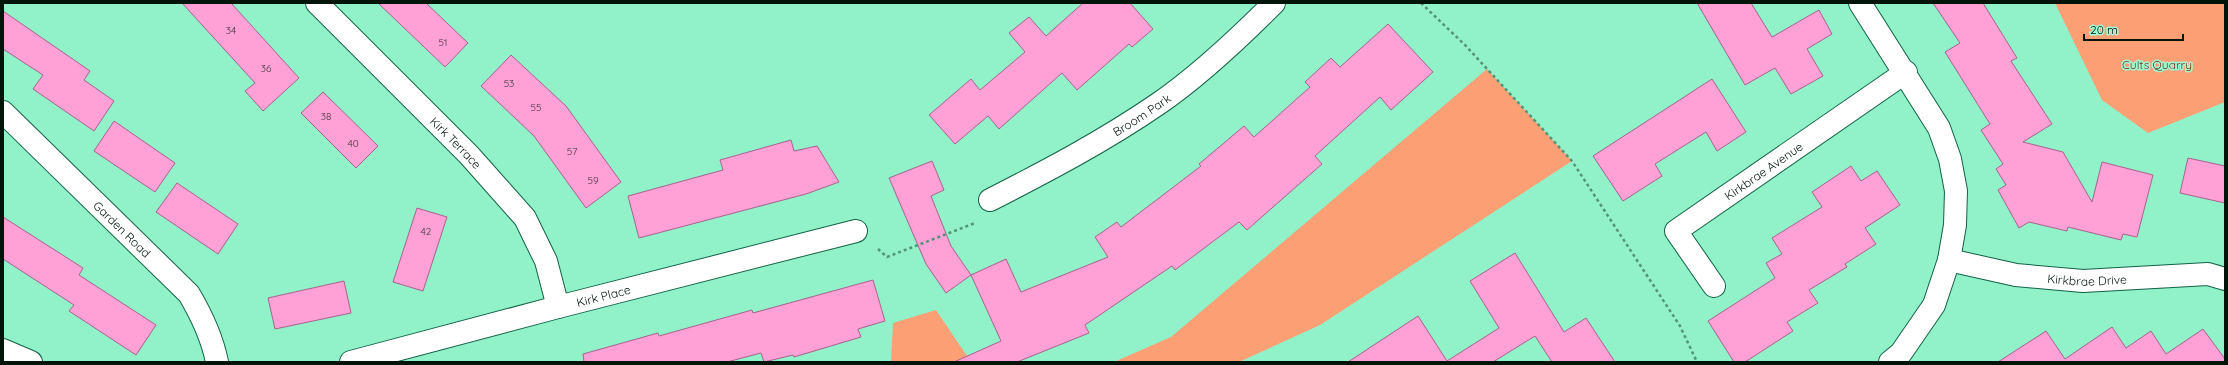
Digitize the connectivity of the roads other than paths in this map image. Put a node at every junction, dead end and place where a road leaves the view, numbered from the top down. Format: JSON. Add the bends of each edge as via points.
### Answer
{"nodes":[{"id":1,"x":317,"y":3,"type":"edge"},
{"id":2,"x":1274,"y":3,"type":"edge"},
{"id":3,"x":1860,"y":3,"type":"edge"},
{"id":4,"x":1906,"y":72,"type":"junction"},
{"id":5,"x":3,"y":112,"type":"edge"},
{"id":6,"x":990,"y":200,"type":"road end"},
{"id":7,"x":856,"y":231,"type":"road end"},
{"id":8,"x":1949,"y":260,"type":"junction"},
{"id":9,"x":2225,"y":280,"type":"edge"},
{"id":10,"x":1714,"y":286,"type":"dead end"},
{"id":11,"x":558,"y":306,"type":"junction"},
{"id":12,"x":3,"y":350,"type":"edge"},
{"id":13,"x":31,"y":362,"type":"edge"},
{"id":14,"x":217,"y":362,"type":"edge"},
{"id":15,"x":351,"y":362,"type":"edge"},
{"id":16,"x":1890,"y":362,"type":"edge"}],
"edges":[{"from":1,"to":11,"type":"street","name":"Kirk Terrace","via":[[469,155],[526,218],[546,261]]},
{"from":2,"to":6,"type":"street","name":"Broom Park","via":[[1236,40],[1159,104],[1078,155]]},
{"from":3,"to":4,"type":"street"},
{"from":4,"to":8,"type":"street","via":[[1939,128],[1950,159],[1956,191],[1955,226]]},
{"from":4,"to":10,"type":"street","name":"Kirkbrae Avenue","via":[[1676,231]]},
{"from":5,"to":14,"type":"street","name":"Garden Road","via":[[190,294],[203,318]]},
{"from":7,"to":11,"type":"street","name":"Kirk Place"},
{"from":8,"to":9,"type":"street","name":"Kirkbrae Drive","via":[[2016,275],[2083,281],[2208,274]]},
{"from":8,"to":16,"type":"street","via":[[1934,305],[1901,353]]},
{"from":11,"to":15,"type":"street","name":"Kirk Place"},
{"from":12,"to":13,"type":"street"}]}
